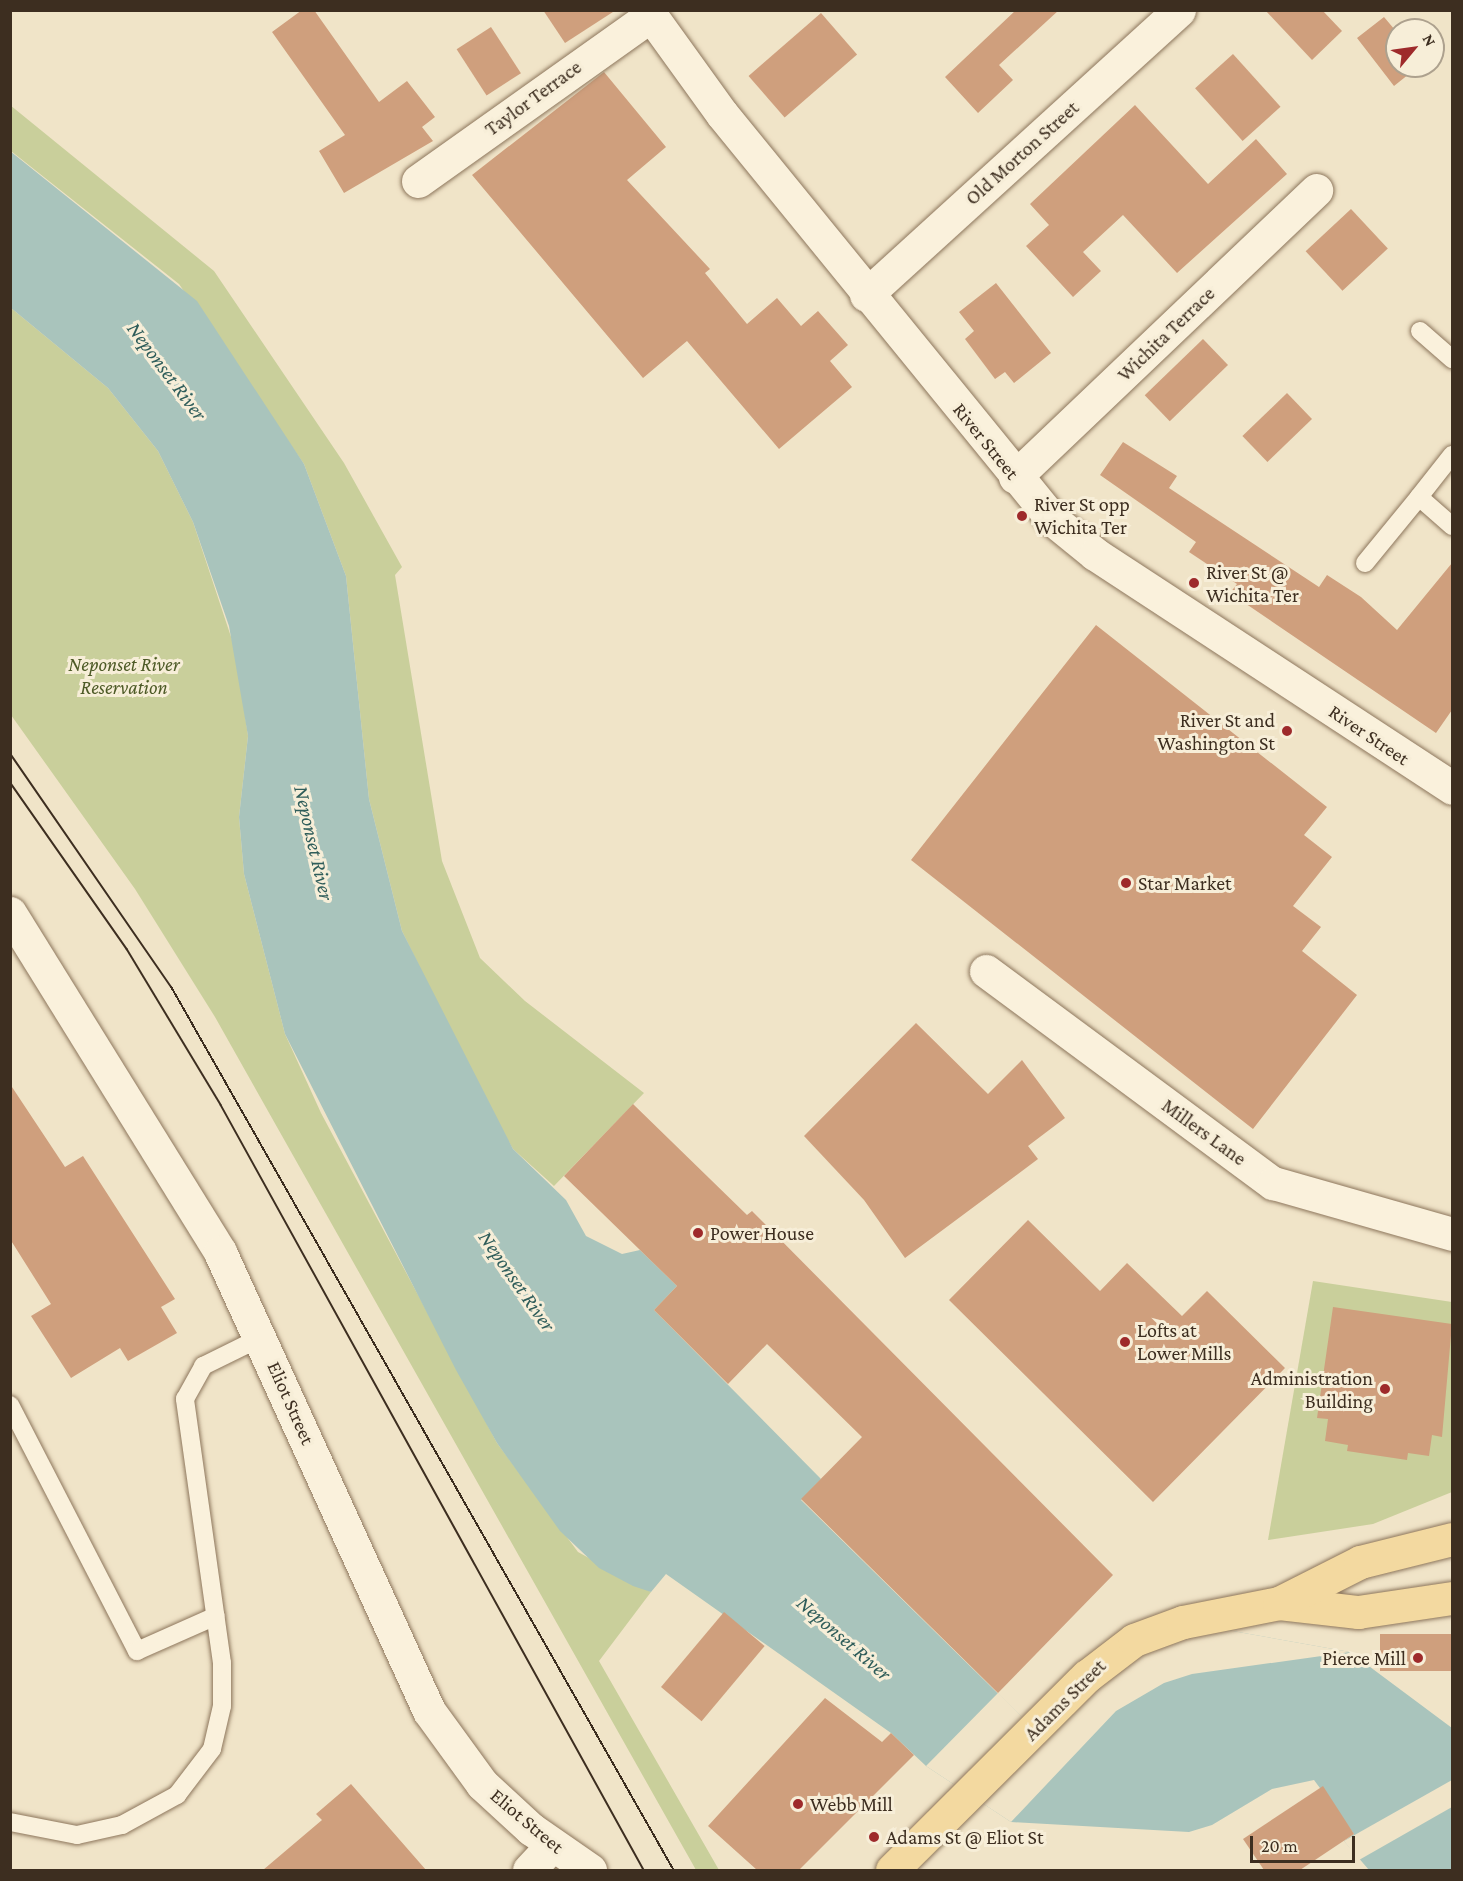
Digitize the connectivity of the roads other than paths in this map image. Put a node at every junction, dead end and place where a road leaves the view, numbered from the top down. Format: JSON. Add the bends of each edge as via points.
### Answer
{"nodes":[{"id":1,"x":1179,"y":10,"type":"edge"},
{"id":2,"x":649,"y":13,"type":"edge"},
{"id":3,"x":418,"y":181,"type":"dead end"},
{"id":4,"x":1316,"y":189,"type":"dead end"},
{"id":5,"x":866,"y":295,"type":"junction"},
{"id":6,"x":1420,"y":331,"type":"dead end"},
{"id":7,"x":1452,"y":359,"type":"edge"},
{"id":8,"x":1452,"y":455,"type":"edge"},
{"id":9,"x":1015,"y":477,"type":"junction"},
{"id":10,"x":1419,"y":497,"type":"junction"},
{"id":11,"x":1452,"y":526,"type":"edge"},
{"id":12,"x":1365,"y":563,"type":"dead end"},
{"id":13,"x":1452,"y":788,"type":"edge"},
{"id":14,"x":10,"y":913,"type":"edge"},
{"id":15,"x":986,"y":970,"type":"dead end"},
{"id":16,"x":1452,"y":1234,"type":"edge"},
{"id":17,"x":262,"y":1337,"type":"junction"},
{"id":18,"x":11,"y":1409,"type":"edge"},
{"id":19,"x":1452,"y":1539,"type":"edge"},
{"id":20,"x":1452,"y":1598,"type":"edge"},
{"id":21,"x":1279,"y":1603,"type":"junction"},
{"id":22,"x":216,"y":1616,"type":"junction"},
{"id":23,"x":10,"y":1822,"type":"edge"},
{"id":24,"x":552,"y":1845,"type":"junction"},
{"id":25,"x":529,"y":1870,"type":"edge"},
{"id":26,"x":590,"y":1870,"type":"edge"},
{"id":27,"x":892,"y":1870,"type":"edge"}],
"edges":[{"from":1,"to":5,"type":"street","name":"Old Morton Street"},
{"from":2,"to":3,"type":"street","name":"Taylor Terrace"},
{"from":2,"to":5,"type":"street","name":"River Street"},
{"from":4,"to":9,"type":"street","name":"Wichita Terrace"},
{"from":5,"to":9,"type":"street","name":"River Street"},
{"from":6,"to":7,"type":"lane"},
{"from":8,"to":10,"type":"lane"},
{"from":9,"to":13,"type":"street","name":"River Street","via":[[1081,545]]},
{"from":10,"to":11,"type":"lane"},
{"from":10,"to":12,"type":"lane"},
{"from":14,"to":17,"type":"street","name":"Eliot Street","via":[[196,1212]]},
{"from":15,"to":16,"type":"street","name":"Millers Lane","via":[[1273,1183]]},
{"from":17,"to":22,"type":"lane","via":[[203,1366],[185,1399]]},
{"from":17,"to":24,"type":"street","name":"Eliot Street","via":[[429,1711],[482,1784]]},
{"from":18,"to":22,"type":"lane","via":[[137,1651]]},
{"from":19,"to":21,"type":"main road","name":"Adams Street","via":[[1360,1562]]},
{"from":20,"to":21,"type":"main road","name":"Adams Street","via":[[1358,1612]]},
{"from":21,"to":27,"type":"main road","name":"Adams Street","via":[[1183,1622],[1110,1656]]},
{"from":22,"to":23,"type":"lane","via":[[223,1685],[218,1728],[203,1766],[177,1795],[141,1817],[99,1831],[52,1832]]},
{"from":24,"to":25,"type":"street"},
{"from":24,"to":26,"type":"street","name":"Eliot Street"}]}
